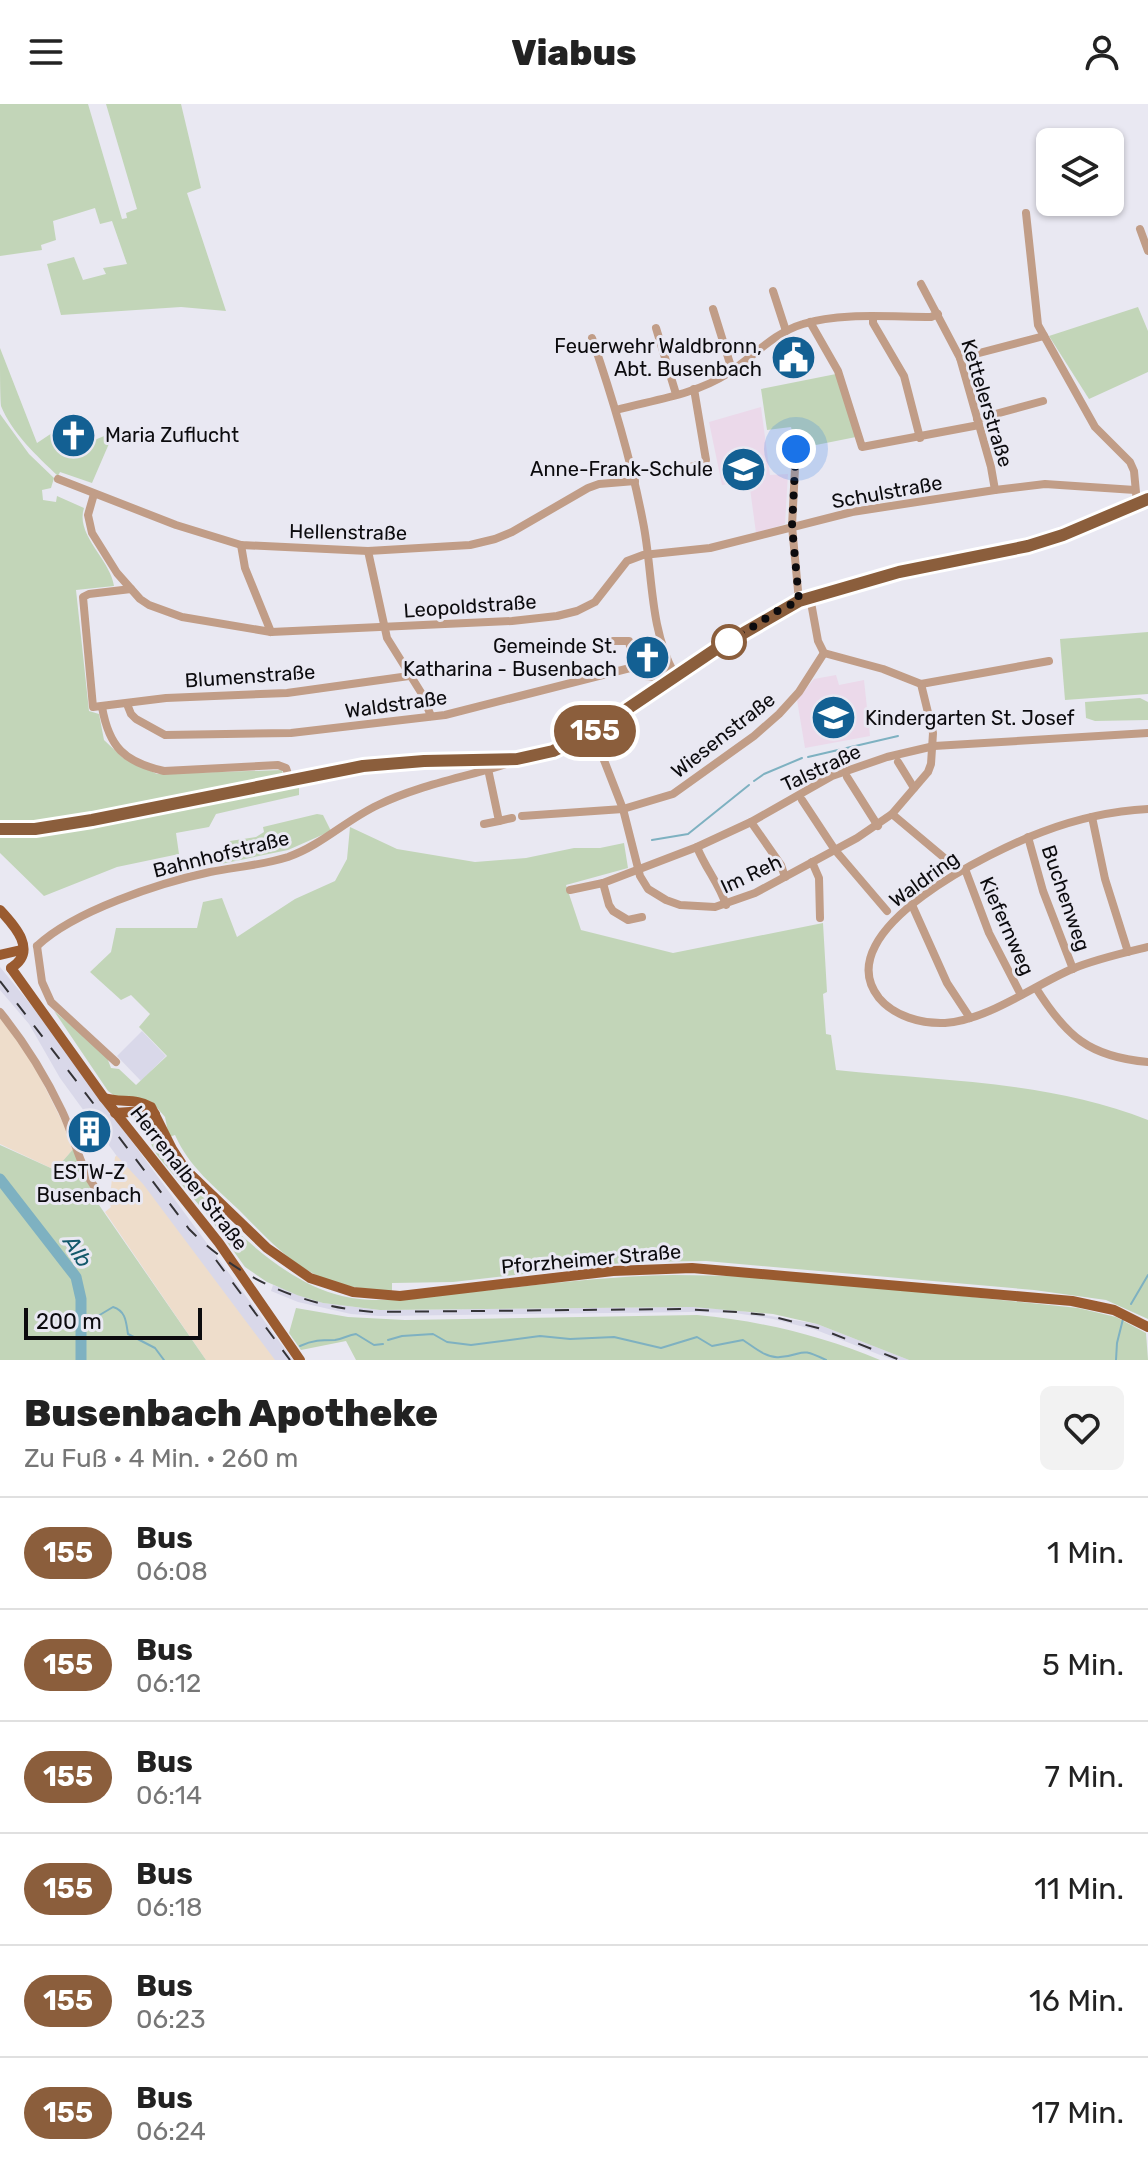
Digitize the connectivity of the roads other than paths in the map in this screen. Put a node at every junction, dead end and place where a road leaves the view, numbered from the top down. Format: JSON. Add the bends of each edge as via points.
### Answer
{"nodes":[{"id":1,"x":1026,"y":213,"type":"dead end"},
{"id":2,"x":1140,"y":229,"type":"dead end"},
{"id":3,"x":1148,"y":251,"type":"edge"},
{"id":4,"x":921,"y":284,"type":"dead end"},
{"id":5,"x":773,"y":291,"type":"dead end"},
{"id":6,"x":713,"y":309,"type":"dead end"},
{"id":7,"x":938,"y":314,"type":"junction"},
{"id":8,"x":873,"y":318,"type":"junction"},
{"id":9,"x":810,"y":322,"type":"junction"},
{"id":10,"x":656,"y":328,"type":"dead end"},
{"id":11,"x":786,"y":331,"type":"junction"},
{"id":12,"x":1044,"y":336,"type":"junction"},
{"id":13,"x":592,"y":338,"type":"dead end"},
{"id":14,"x":960,"y":358,"type":"junction"},
{"id":15,"x":732,"y":370,"type":"junction"},
{"id":16,"x":694,"y":389,"type":"junction"},
{"id":17,"x":676,"y":394,"type":"junction"},
{"id":18,"x":1043,"y":401,"type":"dead end"},
{"id":19,"x":616,"y":410,"type":"junction"},
{"id":20,"x":978,"y":422,"type":"junction"},
{"id":21,"x":920,"y":438,"type":"junction"},
{"id":22,"x":796,"y":449,"type":"dead end"},
{"id":23,"x":671,"y":472,"type":"dead end"},
{"id":24,"x":58,"y":479,"type":"dead end"},
{"id":25,"x":635,"y":481,"type":"junction"},
{"id":26,"x":995,"y":490,"type":"junction"},
{"id":27,"x":1135,"y":490,"type":"junction"},
{"id":28,"x":94,"y":494,"type":"junction"},
{"id":29,"x":1145,"y":500,"type":"edge"},
{"id":30,"x":792,"y":526,"type":"junction"},
{"id":31,"x":241,"y":545,"type":"junction"},
{"id":32,"x":368,"y":551,"type":"junction"},
{"id":33,"x":648,"y":555,"type":"junction"},
{"id":34,"x":131,"y":589,"type":"junction"},
{"id":35,"x":805,"y":599,"type":"junction"},
{"id":36,"x":385,"y":627,"type":"junction"},
{"id":37,"x":271,"y":632,"type":"junction"},
{"id":38,"x":613,"y":641,"type":"dead end"},
{"id":39,"x":824,"y":653,"type":"junction"},
{"id":40,"x":1049,"y":661,"type":"dead end"},
{"id":41,"x":634,"y":667,"type":"junction"},
{"id":42,"x":675,"y":674,"type":"junction"},
{"id":43,"x":409,"y":676,"type":"junction"},
{"id":44,"x":921,"y":684,"type":"junction"},
{"id":45,"x":127,"y":704,"type":"junction"},
{"id":46,"x":97,"y":707,"type":"junction"},
{"id":47,"x":431,"y":716,"type":"junction"},
{"id":48,"x":593,"y":732,"type":"junction"},
{"id":49,"x":1148,"y":733,"type":"edge"},
{"id":50,"x":934,"y":746,"type":"junction"},
{"id":51,"x":517,"y":759,"type":"junction"},
{"id":52,"x":898,"y":762,"type":"dead end"},
{"id":53,"x":488,"y":769,"type":"junction"},
{"id":54,"x":847,"y":777,"type":"dead end"},
{"id":55,"x":290,"y":780,"type":"junction"},
{"id":56,"x":914,"y":788,"type":"junction"},
{"id":57,"x":802,"y":800,"type":"dead end"},
{"id":58,"x":623,"y":809,"type":"junction"},
{"id":59,"x":1148,"y":809,"type":"edge"},
{"id":60,"x":892,"y":814,"type":"junction"},
{"id":61,"x":1092,"y":817,"type":"junction"},
{"id":62,"x":499,"y":821,"type":"junction"},
{"id":63,"x":484,"y":824,"type":"dead end"},
{"id":64,"x":753,"y":825,"type":"junction"},
{"id":65,"x":878,"y":826,"type":"junction"},
{"id":66,"x":0,"y":829,"type":"edge"},
{"id":67,"x":1028,"y":837,"type":"junction"},
{"id":68,"x":835,"y":850,"type":"junction"},
{"id":69,"x":699,"y":851,"type":"junction"},
{"id":70,"x":812,"y":862,"type":"junction"},
{"id":71,"x":954,"y":866,"type":"dead end"},
{"id":72,"x":965,"y":869,"type":"junction"},
{"id":73,"x":638,"y":870,"type":"junction"},
{"id":74,"x":785,"y":877,"type":"junction"},
{"id":75,"x":603,"y":883,"type":"junction"},
{"id":76,"x":570,"y":890,"type":"dead end"},
{"id":77,"x":726,"y":905,"type":"junction"},
{"id":78,"x":912,"y":905,"type":"junction"},
{"id":79,"x":0,"y":910,"type":"edge"},
{"id":80,"x":887,"y":911,"type":"dead end"},
{"id":81,"x":642,"y":917,"type":"dead end"},
{"id":82,"x":820,"y":918,"type":"dead end"},
{"id":83,"x":22,"y":946,"type":"junction"},
{"id":84,"x":37,"y":946,"type":"junction"},
{"id":85,"x":1148,"y":947,"type":"edge"},
{"id":86,"x":1128,"y":952,"type":"junction"},
{"id":87,"x":0,"y":956,"type":"edge"},
{"id":88,"x":11,"y":968,"type":"junction"},
{"id":89,"x":1073,"y":969,"type":"junction"},
{"id":90,"x":1036,"y":988,"type":"junction"},
{"id":91,"x":1021,"y":995,"type":"junction"},
{"id":92,"x":0,"y":1012,"type":"edge"},
{"id":93,"x":970,"y":1018,"type":"junction"},
{"id":94,"x":116,"y":1062,"type":"dead end"},
{"id":95,"x":1148,"y":1062,"type":"edge"},
{"id":96,"x":104,"y":1098,"type":"junction"},
{"id":97,"x":123,"y":1102,"type":"junction"},
{"id":98,"x":135,"y":1111,"type":"junction"},
{"id":99,"x":115,"y":1113,"type":"junction"},
{"id":100,"x":155,"y":1114,"type":"junction"},
{"id":101,"x":132,"y":1134,"type":"junction"},
{"id":102,"x":105,"y":1199,"type":"dead end"},
{"id":103,"x":1148,"y":1327,"type":"edge"},
{"id":104,"x":300,"y":1360,"type":"edge"}],
"edges":[{"from":1,"to":12,"type":"street","via":[[1033,294]]},
{"from":2,"to":3,"type":"street"},
{"from":4,"to":7,"type":"street","name":"Kettelerstraße"},
{"from":5,"to":11,"type":"street"},
{"from":6,"to":15,"type":"street"},
{"from":7,"to":8,"type":"street"},
{"from":7,"to":14,"type":"street","name":"Kettelerstraße"},
{"from":8,"to":9,"type":"street"},
{"from":8,"to":21,"type":"street","via":[[904,376]]},
{"from":9,"to":11,"type":"street"},
{"from":9,"to":21,"type":"street","via":[[838,371],[862,447]]},
{"from":10,"to":17,"type":"street"},
{"from":11,"to":15,"type":"street"},
{"from":12,"to":14,"type":"street"},
{"from":12,"to":27,"type":"street","via":[[1095,427],[1130,462]]},
{"from":13,"to":19,"type":"street"},
{"from":14,"to":20,"type":"street","name":"Kettelerstraße"},
{"from":15,"to":16,"type":"street"},
{"from":16,"to":17,"type":"street"},
{"from":16,"to":23,"type":"street","via":[[706,460]]},
{"from":17,"to":19,"type":"street"},
{"from":18,"to":20,"type":"street"},
{"from":19,"to":25,"type":"street"},
{"from":20,"to":21,"type":"street"},
{"from":20,"to":26,"type":"street","name":"Kettelerstraße"},
{"from":22,"to":30,"type":"street"},
{"from":24,"to":28,"type":"street","name":"Hellenstraße"},
{"from":25,"to":32,"type":"street","name":"Hellenstraße","via":[[588,488],[495,539]]},
{"from":25,"to":33,"type":"street"},
{"from":26,"to":27,"type":"street","name":"Schulstraße","via":[[1045,484]]},
{"from":26,"to":30,"type":"street","name":"Schulstraße"},
{"from":27,"to":29,"type":"street"},
{"from":28,"to":31,"type":"street","name":"Hellenstraße"},
{"from":28,"to":34,"type":"street","name":"Leopoldstraße","via":[[88,515],[92,533]]},
{"from":29,"to":35,"type":"main road","via":[[1028,546],[899,572]]},
{"from":30,"to":33,"type":"street","name":"Schulstraße","via":[[710,548]]},
{"from":30,"to":35,"type":"street"},
{"from":31,"to":32,"type":"street","name":"Hellenstraße"},
{"from":31,"to":37,"type":"street"},
{"from":32,"to":36,"type":"street"},
{"from":33,"to":36,"type":"street","name":"Leopoldstraße","via":[[627,561],[602,595],[577,611],[512,621]]},
{"from":33,"to":42,"type":"street","via":[[656,612]]},
{"from":34,"to":37,"type":"street","name":"Leopoldstraße","via":[[149,605],[182,617]]},
{"from":34,"to":46,"type":"street","via":[[83,597]]},
{"from":35,"to":39,"type":"street"},
{"from":35,"to":42,"type":"main road"},
{"from":36,"to":37,"type":"street","name":"Leopoldstraße"},
{"from":36,"to":43,"type":"street"},
{"from":38,"to":41,"type":"street","via":[[629,641]]},
{"from":39,"to":44,"type":"street"},
{"from":39,"to":58,"type":"street","name":"Wiesenstraße","via":[[799,692],[754,736],[681,789]]},
{"from":40,"to":44,"type":"street"},
{"from":41,"to":42,"type":"street","name":"Waldstraße","via":[[648,677]]},
{"from":41,"to":47,"type":"street","name":"Waldstraße"},
{"from":42,"to":48,"type":"main road"},
{"from":43,"to":45,"type":"street","name":"Blumenstraße","via":[[287,693]]},
{"from":43,"to":47,"type":"street"},
{"from":44,"to":50,"type":"street"},
{"from":45,"to":46,"type":"street","name":"Blumenstraße"},
{"from":45,"to":47,"type":"street","name":"Waldstraße","via":[[136,719],[165,735],[291,733]]},
{"from":46,"to":55,"type":"street","via":[[115,746],[152,768],[278,765],[286,768]]},
{"from":48,"to":51,"type":"main road","via":[[553,751]]},
{"from":48,"to":58,"type":"street","name":"Im Reh"},
{"from":49,"to":50,"type":"street","name":"Talstraße"},
{"from":50,"to":56,"type":"street","name":"Im Reh","via":[[928,772]]},
{"from":50,"to":64,"type":"street","name":"Talstraße","via":[[832,776]]},
{"from":51,"to":53,"type":"street","name":"Bahnhofstraße"},
{"from":51,"to":55,"type":"main road","via":[[383,763]]},
{"from":52,"to":56,"type":"street"},
{"from":53,"to":62,"type":"street"},
{"from":53,"to":84,"type":"street","name":"Bahnhofstraße","via":[[384,802],[288,857],[138,892],[60,928]]},
{"from":54,"to":65,"type":"street"},
{"from":55,"to":66,"type":"main road","via":[[92,820]]},
{"from":56,"to":60,"type":"street","name":"Im Reh"},
{"from":57,"to":68,"type":"street"},
{"from":58,"to":62,"type":"street","name":"Wiesenstraße"},
{"from":58,"to":73,"type":"street","name":"Im Reh"},
{"from":59,"to":61,"type":"street","name":"Waldring"},
{"from":60,"to":65,"type":"street","name":"Im Reh"},
{"from":60,"to":71,"type":"street"},
{"from":61,"to":67,"type":"street","name":"Waldring"},
{"from":61,"to":86,"type":"street"},
{"from":62,"to":63,"type":"street","name":"Wiesenstraße"},
{"from":64,"to":69,"type":"street","name":"Talstraße"},
{"from":64,"to":74,"type":"street"},
{"from":65,"to":68,"type":"street","name":"Im Reh"},
{"from":67,"to":72,"type":"street","name":"Waldring"},
{"from":67,"to":89,"type":"street","name":"Buchenweg"},
{"from":68,"to":70,"type":"street","name":"Im Reh"},
{"from":68,"to":80,"type":"street"},
{"from":69,"to":73,"type":"street","name":"Talstraße"},
{"from":69,"to":77,"type":"street"},
{"from":70,"to":74,"type":"street","name":"Im Reh"},
{"from":70,"to":82,"type":"street","via":[[819,878]]},
{"from":72,"to":78,"type":"street","name":"Waldring"},
{"from":72,"to":91,"type":"street","name":"Kiefernweg","via":[[989,933]]},
{"from":73,"to":75,"type":"street","name":"Talstraße"},
{"from":73,"to":77,"type":"street","name":"Im Reh","via":[[648,889],[666,900],[700,907]]},
{"from":74,"to":77,"type":"street","name":"Im Reh"},
{"from":75,"to":76,"type":"street","name":"Talstraße"},
{"from":75,"to":81,"type":"street","via":[[613,911],[628,920]]},
{"from":78,"to":93,"type":"street","via":[[947,983]]},
{"from":78,"to":93,"type":"street","name":"Waldring","via":[[879,938],[872,955],[869,975],[877,995],[899,1013],[926,1022]]},
{"from":79,"to":83,"type":"main road","via":[[17,928]]},
{"from":83,"to":84,"type":"street"},
{"from":83,"to":87,"type":"main road"},
{"from":83,"to":88,"type":"main road"},
{"from":84,"to":94,"type":"street","via":[[51,1002]]},
{"from":85,"to":86,"type":"street","name":"Waldring"},
{"from":86,"to":89,"type":"street","name":"Waldring"},
{"from":87,"to":88,"type":"main road","name":"Herrenalber Straße"},
{"from":88,"to":96,"type":"main road","name":"Herrenalber Straße","via":[[32,988]]},
{"from":89,"to":90,"type":"street","name":"Waldring"},
{"from":90,"to":91,"type":"street","name":"Waldring"},
{"from":90,"to":95,"type":"street","via":[[1055,1018],[1087,1045],[1117,1058]]},
{"from":91,"to":93,"type":"street","name":"Waldring"},
{"from":92,"to":102,"type":"street","via":[[28,1047],[62,1110],[91,1183]]},
{"from":96,"to":97,"type":"main road"},
{"from":96,"to":99,"type":"main road","name":"Herrenalber Straße"},
{"from":97,"to":99,"type":"main road"},
{"from":97,"to":100,"type":"main road","via":[[146,1103]]},
{"from":98,"to":99,"type":"main road"},
{"from":98,"to":100,"type":"main road"},
{"from":98,"to":101,"type":"main road"},
{"from":99,"to":101,"type":"main road","name":"Herrenalber Straße"},
{"from":100,"to":103,"type":"main road","name":"Pforzheimer Straße","via":[[185,1169],[267,1248],[310,1278],[353,1292],[400,1296],[613,1271],[720,1269],[1072,1301],[1114,1310]]},
{"from":101,"to":104,"type":"main road","name":"Herrenalber Straße","via":[[219,1243]]}]}
